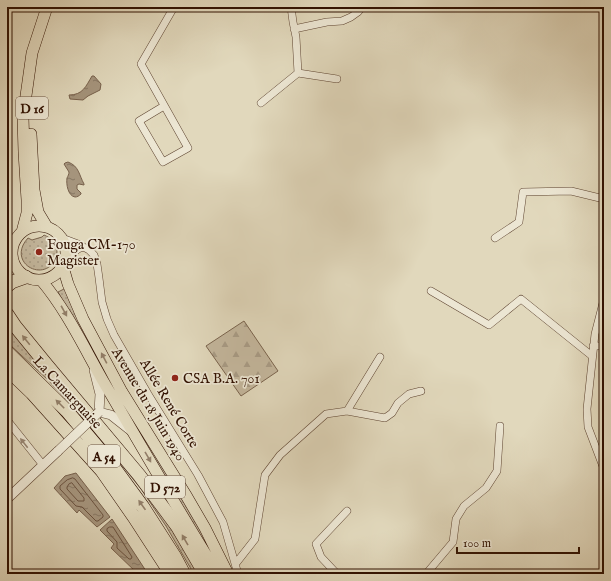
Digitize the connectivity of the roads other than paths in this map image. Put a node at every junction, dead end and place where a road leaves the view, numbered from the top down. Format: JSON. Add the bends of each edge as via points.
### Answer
{"nodes":[{"id":1,"x":47,"y":7,"type":"edge"},
{"id":2,"x":55,"y":7,"type":"edge"},
{"id":3,"x":174,"y":7,"type":"edge"},
{"id":4,"x":290,"y":7,"type":"edge"},
{"id":5,"x":362,"y":7,"type":"edge"},
{"id":6,"x":294,"y":29,"type":"junction"},
{"id":7,"x":298,"y":73,"type":"junction"},
{"id":8,"x":337,"y":79,"type":"dead end"},
{"id":9,"x":262,"y":102,"type":"dead end"},
{"id":10,"x":164,"y":106,"type":"junction"},
{"id":11,"x":604,"y":199,"type":"edge"},
{"id":12,"x":47,"y":227,"type":"junction"},
{"id":13,"x":62,"y":238,"type":"junction"},
{"id":14,"x":495,"y":238,"type":"dead end"},
{"id":15,"x":15,"y":239,"type":"edge"},
{"id":16,"x":83,"y":247,"type":"junction"},
{"id":17,"x":10,"y":262,"type":"edge"},
{"id":18,"x":64,"y":263,"type":"junction"},
{"id":19,"x":26,"y":277,"type":"junction"},
{"id":20,"x":41,"y":280,"type":"junction"},
{"id":21,"x":7,"y":286,"type":"edge"},
{"id":22,"x":431,"y":291,"type":"dead end"},
{"id":23,"x":604,"y":299,"type":"edge"},
{"id":24,"x":7,"y":314,"type":"edge"},
{"id":25,"x":593,"y":346,"type":"junction"},
{"id":26,"x":604,"y":346,"type":"edge"},
{"id":27,"x":7,"y":352,"type":"edge"},
{"id":28,"x":592,"y":356,"type":"junction"},
{"id":29,"x":90,"y":357,"type":"junction"},
{"id":30,"x":380,"y":357,"type":"dead end"},
{"id":31,"x":7,"y":369,"type":"edge"},
{"id":32,"x":7,"y":378,"type":"edge"},
{"id":33,"x":421,"y":391,"type":"dead end"},
{"id":34,"x":118,"y":395,"type":"junction"},
{"id":35,"x":347,"y":411,"type":"junction"},
{"id":36,"x":99,"y":412,"type":"junction"},
{"id":37,"x":7,"y":420,"type":"edge"},
{"id":38,"x":61,"y":425,"type":"junction"},
{"id":39,"x":500,"y":426,"type":"dead end"},
{"id":40,"x":134,"y":433,"type":"junction"},
{"id":41,"x":42,"y":465,"type":"junction"},
{"id":42,"x":604,"y":469,"type":"edge"},
{"id":43,"x":7,"y":499,"type":"edge"},
{"id":44,"x":347,"y":511,"type":"dead end"},
{"id":45,"x":235,"y":562,"type":"junction"},
{"id":46,"x":171,"y":574,"type":"edge"},
{"id":47,"x":184,"y":574,"type":"edge"},
{"id":48,"x":205,"y":574,"type":"edge"},
{"id":49,"x":218,"y":574,"type":"edge"},
{"id":50,"x":228,"y":574,"type":"edge"},
{"id":51,"x":238,"y":574,"type":"edge"},
{"id":52,"x":336,"y":574,"type":"edge"},
{"id":53,"x":426,"y":574,"type":"edge"}],
"edges":[{"from":1,"to":15,"type":"main road","number":"D 16","via":[[32,53],[23,117],[27,213]]},
{"from":2,"to":12,"type":"main road","number":"D 16","via":[[37,62],[30,124],[34,190],[38,212]]},
{"from":3,"to":10,"type":"street","via":[[141,64]]},
{"from":4,"to":6,"type":"street"},
{"from":5,"to":6,"type":"street","via":[[342,21]]},
{"from":6,"to":7,"type":"street"},
{"from":7,"to":8,"type":"street"},
{"from":7,"to":9,"type":"street"},
{"from":10,"to":10,"type":"street","via":[[139,121],[163,162],[188,148]]},
{"from":11,"to":14,"type":"street","via":[[571,190],[523,192],[519,222]]},
{"from":12,"to":13,"type":"main road","via":[[56,231]]},
{"from":12,"to":15,"type":"main road","via":[[29,228]]},
{"from":13,"to":16,"type":"street"},
{"from":13,"to":18,"type":"main road","via":[[66,252]]},
{"from":15,"to":17,"type":"main road"},
{"from":16,"to":18,"type":"street"},
{"from":16,"to":45,"type":"street","name":"Allée René Corte","via":[[94,255],[102,302],[114,335],[198,475],[223,522]]},
{"from":17,"to":19,"type":"main road"},
{"from":18,"to":20,"type":"main road","via":[[57,273]]},
{"from":34,"to":18,"type":"main road","name":"Avenue du 18 Juin 1940","number":"D 572","one_way":true,"via":[[68,284]]},
{"from":19,"to":20,"type":"main road"},
{"from":19,"to":21,"type":"highway"},
{"from":20,"to":29,"type":"main road","name":"Avenue du 18 Juin 1940","number":"D 572","one_way":true,"via":[[61,306]]},
{"from":22,"to":28,"type":"street","via":[[489,325],[521,299]]},
{"from":23,"to":25,"type":"street"},
{"from":48,"to":24,"type":"highway","one_way":true,"via":[[177,526],[139,474]]},
{"from":25,"to":26,"type":"street"},
{"from":25,"to":28,"type":"street"},
{"from":47,"to":27,"type":"highway","name":"La Camarguaise","number":"A 54","one_way":true,"via":[[143,507],[110,462],[67,411]]},
{"from":28,"to":42,"type":"street","via":[[587,409],[588,427]]},
{"from":29,"to":34,"type":"main road","name":"Avenue du 18 Juin 1940","number":"D 572"},
{"from":29,"to":36,"type":"street","via":[[100,394]]},
{"from":30,"to":35,"type":"street"},
{"from":31,"to":38,"type":"highway","name":"La Camarguaise","number":"A 54"},
{"from":32,"to":38,"type":"highway"},
{"from":33,"to":35,"type":"street","via":[[408,394],[385,418]]},
{"from":34,"to":36,"type":"street"},
{"from":34,"to":40,"type":"main road","name":"Avenue du 18 Juin 1940","number":"D 572"},
{"from":34,"to":50,"type":"main road","name":"Avenue du 18 Juin 1940","number":"D 572","via":[[187,497]]},
{"from":35,"to":45,"type":"street","via":[[326,414],[280,455],[265,475],[255,539]]},
{"from":36,"to":40,"type":"street","via":[[111,415]]},
{"from":36,"to":41,"type":"street","bridge":true},
{"from":41,"to":37,"type":"street","one_way":true},
{"from":38,"to":46,"type":"highway","name":"La Camarguaise","number":"A 54","via":[[102,471]]},
{"from":39,"to":53,"type":"street","via":[[497,471],[486,488],[464,506],[456,518],[453,542]]},
{"from":40,"to":49,"type":"main road","name":"Avenue du 18 Juin 1940","number":"D 572","one_way":true},
{"from":41,"to":43,"type":"street"},
{"from":44,"to":52,"type":"street","via":[[316,544],[321,556]]},
{"from":45,"to":51,"type":"street","name":"Allée René Corte"}]}
